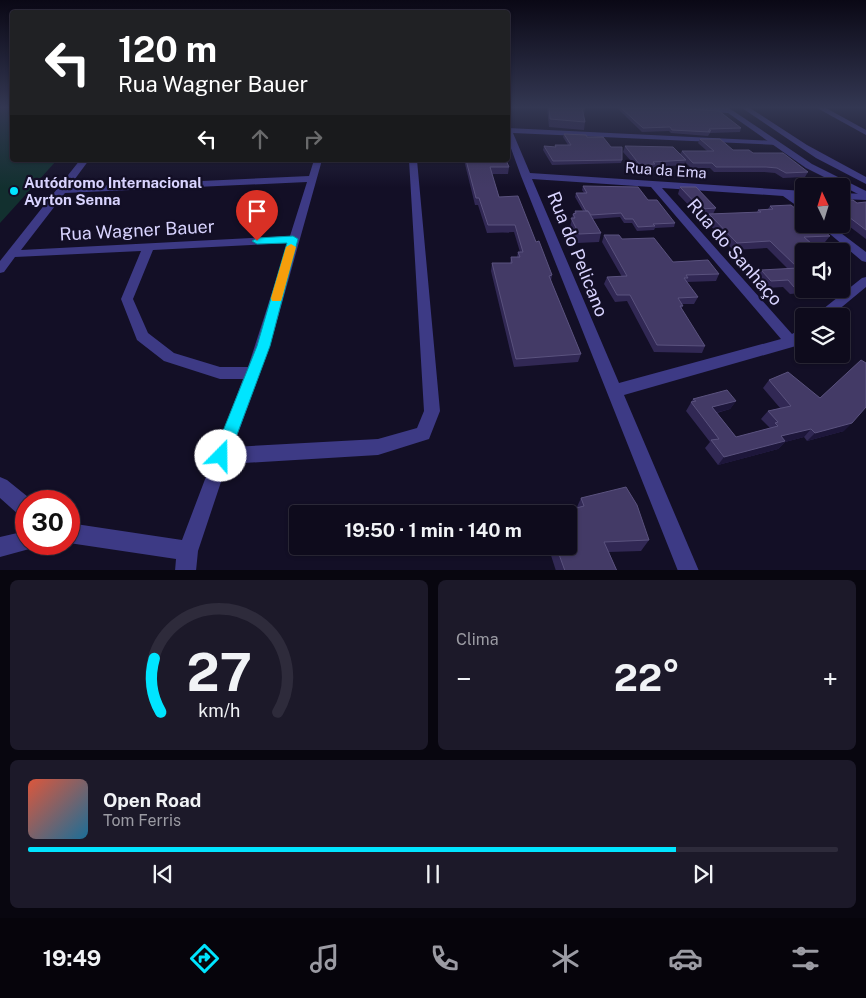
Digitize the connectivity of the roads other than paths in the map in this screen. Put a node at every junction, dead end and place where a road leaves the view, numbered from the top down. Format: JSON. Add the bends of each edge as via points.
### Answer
{"nodes":[{"id":1,"x":510,"y":135,"type":"edge"},
{"id":2,"x":602,"y":135,"type":"edge"},
{"id":3,"x":763,"y":135,"type":"edge"},
{"id":4,"x":785,"y":135,"type":"edge"},
{"id":5,"x":775,"y":143,"type":"junction"},
{"id":6,"x":83,"y":162,"type":"edge"},
{"id":7,"x":317,"y":162,"type":"edge"},
{"id":8,"x":412,"y":162,"type":"edge"},
{"id":9,"x":526,"y":176,"type":"junction"},
{"id":10,"x":312,"y":179,"type":"junction"},
{"id":11,"x":866,"y":181,"type":"edge"},
{"id":12,"x":654,"y":184,"type":"junction"},
{"id":13,"x":61,"y":190,"type":"junction"},
{"id":14,"x":786,"y":193,"type":"junction"},
{"id":15,"x":795,"y":194,"type":"edge"},
{"id":16,"x":850,"y":196,"type":"edge"},
{"id":17,"x":866,"y":196,"type":"edge"},
{"id":18,"x":795,"y":200,"type":"edge"},
{"id":19,"x":834,"y":233,"type":"edge"},
{"id":20,"x":293,"y":239,"type":"junction"},
{"id":21,"x":148,"y":247,"type":"junction"},
{"id":22,"x":12,"y":254,"type":"junction"},
{"id":23,"x":866,"y":258,"type":"edge"},
{"id":24,"x":0,"y":269,"type":"edge"},
{"id":25,"x":866,"y":281,"type":"edge"},
{"id":26,"x":833,"y":308,"type":"edge"},
{"id":27,"x":795,"y":339,"type":"edge"},
{"id":28,"x":791,"y":342,"type":"junction"},
{"id":29,"x":254,"y":374,"type":"junction"},
{"id":30,"x":614,"y":391,"type":"junction"},
{"id":31,"x":221,"y":456,"type":"junction"},
{"id":32,"x":0,"y":486,"type":"edge"},
{"id":33,"x":15,"y":499,"type":"edge"},
{"id":34,"x":80,"y":536,"type":"edge"},
{"id":35,"x":15,"y":544,"type":"edge"},
{"id":36,"x":0,"y":547,"type":"edge"},
{"id":37,"x":187,"y":561,"type":"edge"},
{"id":38,"x":689,"y":570,"type":"edge"}],
"edges":[{"from":1,"to":9,"type":"street","name":"Rua do Pelicano"},
{"from":2,"to":5,"type":"street"},
{"from":3,"to":5,"type":"street"},
{"from":4,"to":11,"type":"street"},
{"from":5,"to":17,"type":"street","via":[[809,166]]},
{"from":6,"to":13,"type":"street"},
{"from":7,"to":10,"type":"street"},
{"from":8,"to":31,"type":"street","via":[[432,411],[423,434],[378,447]]},
{"from":9,"to":12,"type":"street","name":"Rua da Ema"},
{"from":9,"to":30,"type":"street","name":"Rua do Pelicano"},
{"from":10,"to":13,"type":"street"},
{"from":10,"to":20,"type":"street"},
{"from":12,"to":14,"type":"street","name":"Rua da Ema"},
{"from":12,"to":28,"type":"street","name":"Rua do Sanhaço"},
{"from":13,"to":22,"type":"street"},
{"from":14,"to":15,"type":"street","name":"Rua da Ema"},
{"from":14,"to":18,"type":"street"},
{"from":16,"to":17,"type":"street"},
{"from":19,"to":23,"type":"street"},
{"from":20,"to":21,"type":"street","name":"Rua Wagner Bauer"},
{"from":20,"to":29,"type":"street"},
{"from":21,"to":22,"type":"street","name":"Rua Wagner Bauer"},
{"from":21,"to":29,"type":"street","via":[[127,299],[142,336],[169,357],[220,373]]},
{"from":22,"to":24,"type":"street"},
{"from":25,"to":26,"type":"street"},
{"from":27,"to":28,"type":"street"},
{"from":28,"to":30,"type":"street"},
{"from":29,"to":31,"type":"street"},
{"from":30,"to":38,"type":"street","name":"Rua do Pelicano"},
{"from":31,"to":37,"type":"street"},
{"from":32,"to":33,"type":"street"},
{"from":34,"to":37,"type":"street"},
{"from":35,"to":36,"type":"street"}]}
